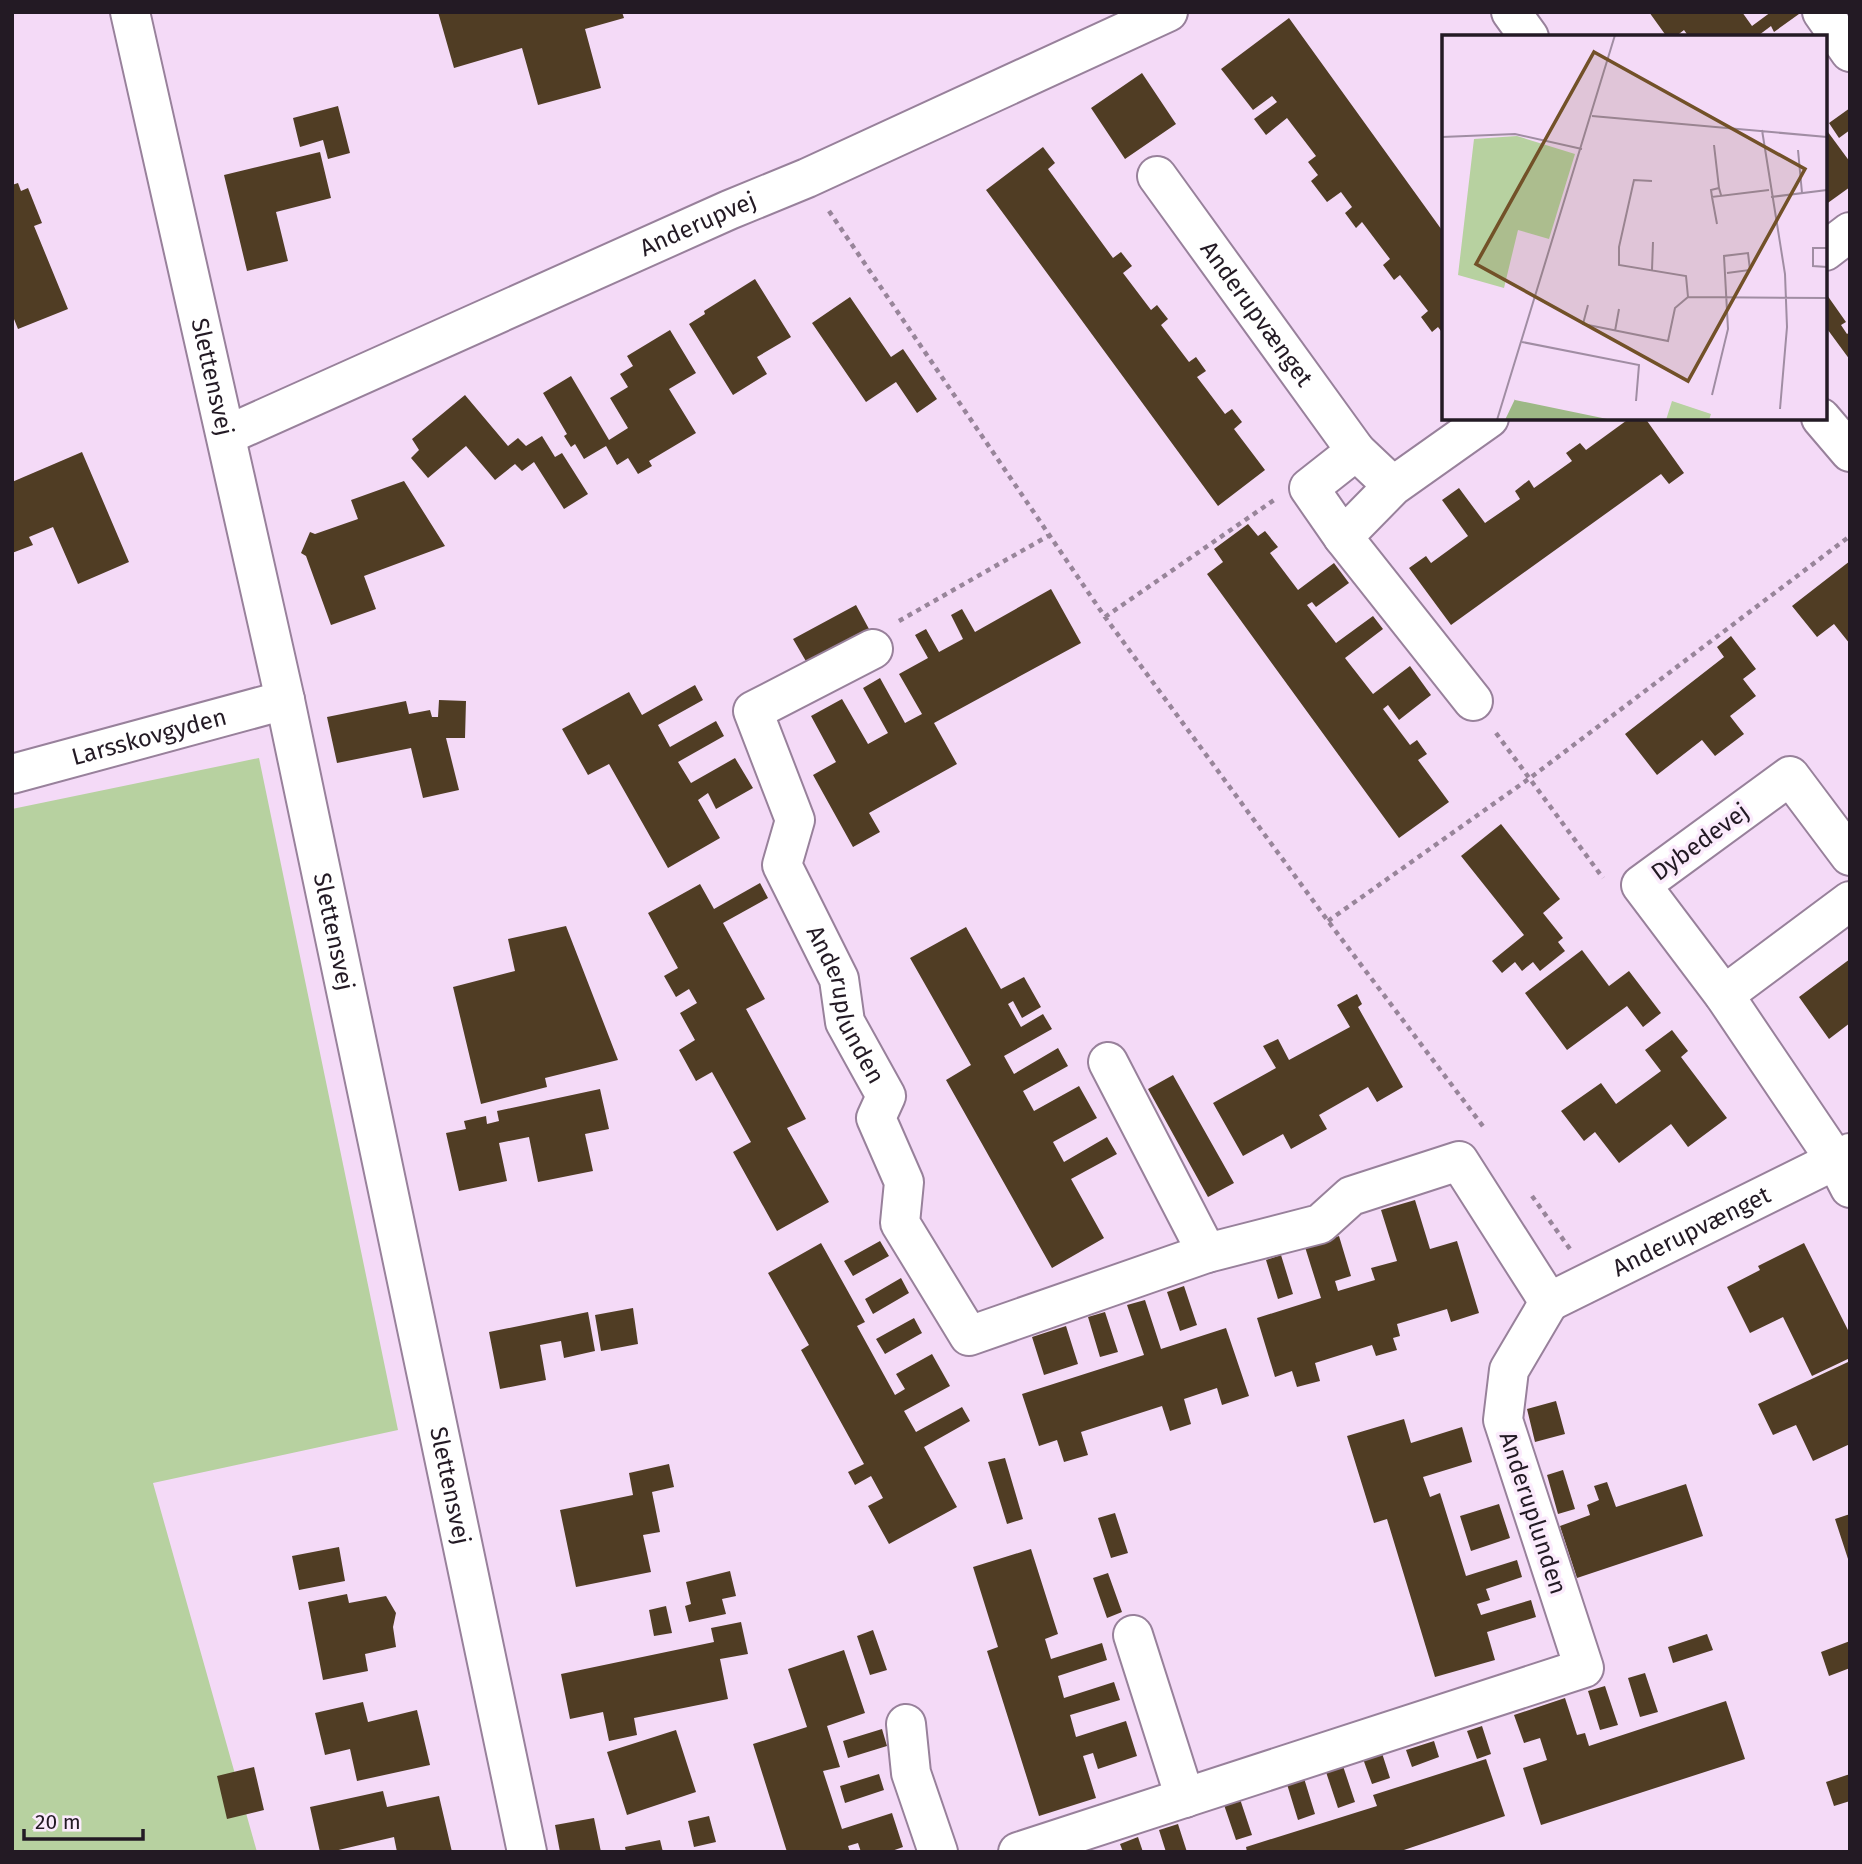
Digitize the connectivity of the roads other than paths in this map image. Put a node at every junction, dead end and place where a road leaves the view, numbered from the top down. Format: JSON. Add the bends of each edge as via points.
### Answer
{"nodes":[{"id":1,"x":130,"y":12,"type":"edge"},
{"id":2,"x":1168,"y":12,"type":"edge"},
{"id":3,"x":1511,"y":12,"type":"edge"},
{"id":4,"x":1822,"y":12,"type":"edge"},
{"id":5,"x":1528,"y":35,"type":"edge"},
{"id":6,"x":1850,"y":52,"type":"edge"},
{"id":7,"x":1157,"y":176,"type":"dead end"},
{"id":8,"x":1850,"y":232,"type":"edge"},
{"id":9,"x":1827,"y":249,"type":"edge"},
{"id":10,"x":1486,"y":420,"type":"edge"},
{"id":11,"x":1823,"y":420,"type":"edge"},
{"id":12,"x":227,"y":435,"type":"junction"},
{"id":13,"x":1356,"y":451,"type":"junction"},
{"id":14,"x":1850,"y":452,"type":"edge"},
{"id":15,"x":1393,"y":486,"type":"junction"},
{"id":16,"x":1343,"y":537,"type":"junction"},
{"id":17,"x":873,"y":649,"type":"road end"},
{"id":18,"x":285,"y":700,"type":"junction"},
{"id":19,"x":1473,"y":701,"type":"road end"},
{"id":20,"x":12,"y":774,"type":"edge"},
{"id":21,"x":1850,"y":856,"type":"edge"},
{"id":22,"x":1850,"y":901,"type":"edge"},
{"id":23,"x":1724,"y":995,"type":"junction"},
{"id":24,"x":1108,"y":1062,"type":"dead end"},
{"id":25,"x":1845,"y":1167,"type":"edge"},
{"id":26,"x":1207,"y":1253,"type":"junction"},
{"id":27,"x":1549,"y":1302,"type":"junction"},
{"id":28,"x":1133,"y":1635,"type":"dead end"},
{"id":29,"x":906,"y":1724,"type":"dead end"},
{"id":30,"x":1185,"y":1798,"type":"junction"},
{"id":31,"x":527,"y":1852,"type":"edge"},
{"id":32,"x":938,"y":1852,"type":"edge"},
{"id":33,"x":1018,"y":1852,"type":"edge"}],
"edges":[{"from":1,"to":12,"type":"street","name":"Slettensvej"},
{"from":2,"to":12,"type":"street","name":"Anderupvej"},
{"from":3,"to":5,"type":"street"},
{"from":4,"to":6,"type":"street"},
{"from":7,"to":13,"type":"street","name":"Anderupvænget"},
{"from":8,"to":9,"type":"street"},
{"from":10,"to":15,"type":"street"},
{"from":11,"to":14,"type":"street"},
{"from":12,"to":18,"type":"street","name":"Slettensvej"},
{"from":13,"to":15,"type":"street","name":"Anderupvænget"},
{"from":13,"to":16,"type":"street","via":[[1309,488]]},
{"from":15,"to":16,"type":"street"},
{"from":16,"to":19,"type":"street"},
{"from":17,"to":26,"type":"street","name":"Anderuplunden","via":[[753,711],[795,820],[782,865],[839,979],[845,1022],[886,1096],[876,1118],[904,1182],[900,1223],[969,1336]]},
{"from":18,"to":20,"type":"street","name":"Larsskovgyden"},
{"from":18,"to":31,"type":"street","name":"Slettensvej"},
{"from":21,"to":23,"type":"street","name":"Dybedevej","via":[[1790,776],[1641,885]]},
{"from":22,"to":23,"type":"street"},
{"from":23,"to":25,"type":"street","name":"Dybedevej"},
{"from":24,"to":26,"type":"street"},
{"from":25,"to":27,"type":"street","name":"Anderupvænget"},
{"from":26,"to":27,"type":"street","name":"Anderuplunden","via":[[1320,1224],[1351,1196],[1459,1161]]},
{"from":27,"to":30,"type":"street","name":"Anderuplunden","via":[[1509,1370],[1503,1420],[1584,1668]]},
{"from":28,"to":30,"type":"street"},
{"from":29,"to":32,"type":"street","via":[[911,1773]]},
{"from":30,"to":33,"type":"street","name":"Anderuplunden"}]}
